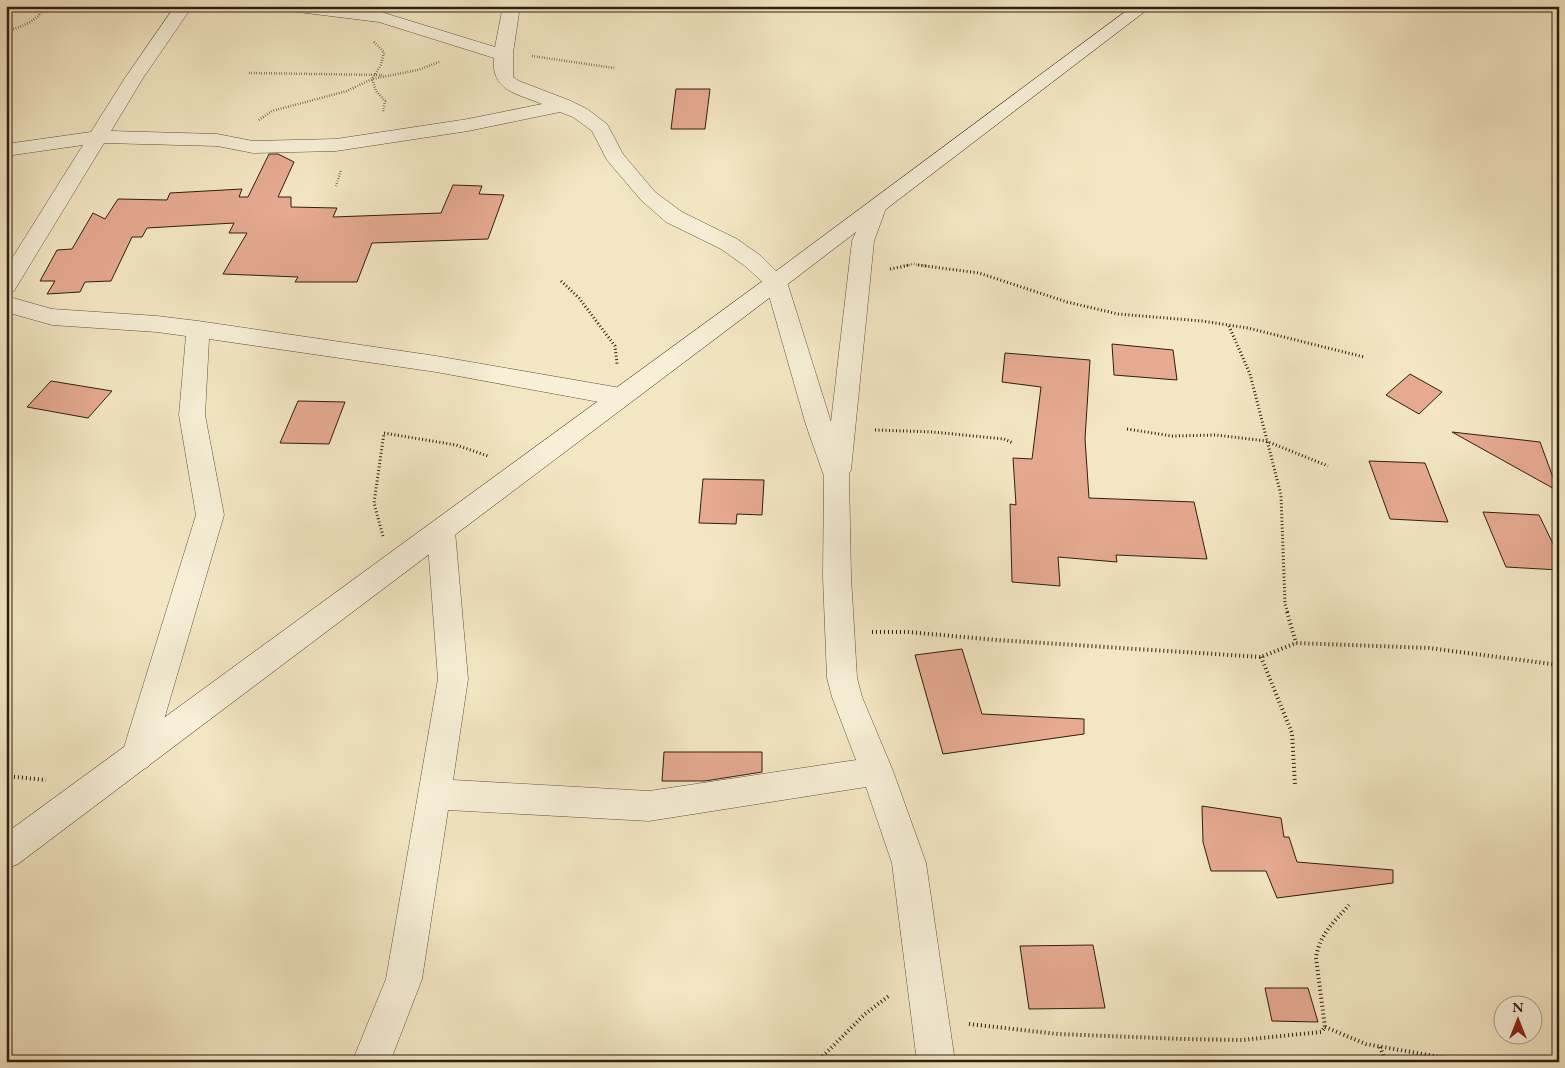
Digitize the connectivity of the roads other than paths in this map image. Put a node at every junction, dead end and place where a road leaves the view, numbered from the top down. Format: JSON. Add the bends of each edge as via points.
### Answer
{"nodes":[{"id":1,"x":188,"y":6,"type":"edge"},
{"id":2,"x":290,"y":6,"type":"edge"},
{"id":3,"x":512,"y":6,"type":"edge"},
{"id":4,"x":1144,"y":6,"type":"edge"},
{"id":5,"x":504,"y":55,"type":"junction"},
{"id":6,"x":564,"y":105,"type":"junction"},
{"id":7,"x":99,"y":137,"type":"junction"},
{"id":8,"x":6,"y":150,"type":"edge"},
{"id":9,"x":875,"y":208,"type":"junction"},
{"id":10,"x":776,"y":282,"type":"junction"},
{"id":11,"x":6,"y":286,"type":"edge"},
{"id":12,"x":6,"y":303,"type":"edge"},
{"id":13,"x":52,"y":317,"type":"junction"},
{"id":14,"x":6,"y":320,"type":"edge"},
{"id":15,"x":198,"y":329,"type":"junction"},
{"id":16,"x":621,"y":397,"type":"junction"},
{"id":17,"x":838,"y":476,"type":"junction"},
{"id":18,"x":441,"y":531,"type":"junction"},
{"id":19,"x":137,"y":757,"type":"junction"},
{"id":20,"x":877,"y":770,"type":"junction"},
{"id":21,"x":434,"y":794,"type":"junction"},
{"id":22,"x":6,"y":853,"type":"edge"},
{"id":23,"x":371,"y":1062,"type":"edge"},
{"id":24,"x":936,"y":1062,"type":"edge"}],
"edges":[{"from":1,"to":7,"type":"street","via":[[181,10],[134,78]]},
{"from":2,"to":5,"type":"street","via":[[381,17]]},
{"from":3,"to":5,"type":"street"},
{"from":4,"to":9,"type":"street"},
{"from":5,"to":6,"type":"street","via":[[503,75],[506,80]]},
{"from":6,"to":7,"type":"street","via":[[468,125],[336,145],[253,146],[224,141]]},
{"from":6,"to":10,"type":"street","via":[[600,128],[614,156],[628,174],[664,210],[729,244]]},
{"from":7,"to":8,"type":"street"},
{"from":7,"to":11,"type":"street"},
{"from":9,"to":10,"type":"street"},
{"from":9,"to":17,"type":"street","via":[[863,241]]},
{"from":10,"to":16,"type":"street"},
{"from":10,"to":17,"type":"street","via":[[819,425]]},
{"from":12,"to":13,"type":"street","via":[[29,313]]},
{"from":13,"to":14,"type":"street"},
{"from":13,"to":15,"type":"street"},
{"from":15,"to":16,"type":"street","via":[[436,364]]},
{"from":15,"to":19,"type":"street","via":[[192,415],[210,515]]},
{"from":16,"to":18,"type":"street"},
{"from":17,"to":20,"type":"street","via":[[842,678]]},
{"from":18,"to":19,"type":"street"},
{"from":18,"to":21,"type":"street","via":[[453,679]]},
{"from":19,"to":22,"type":"street"},
{"from":20,"to":21,"type":"street","via":[[649,806]]},
{"from":20,"to":24,"type":"street","via":[[909,863]]},
{"from":21,"to":23,"type":"street","via":[[404,980]]}]}
